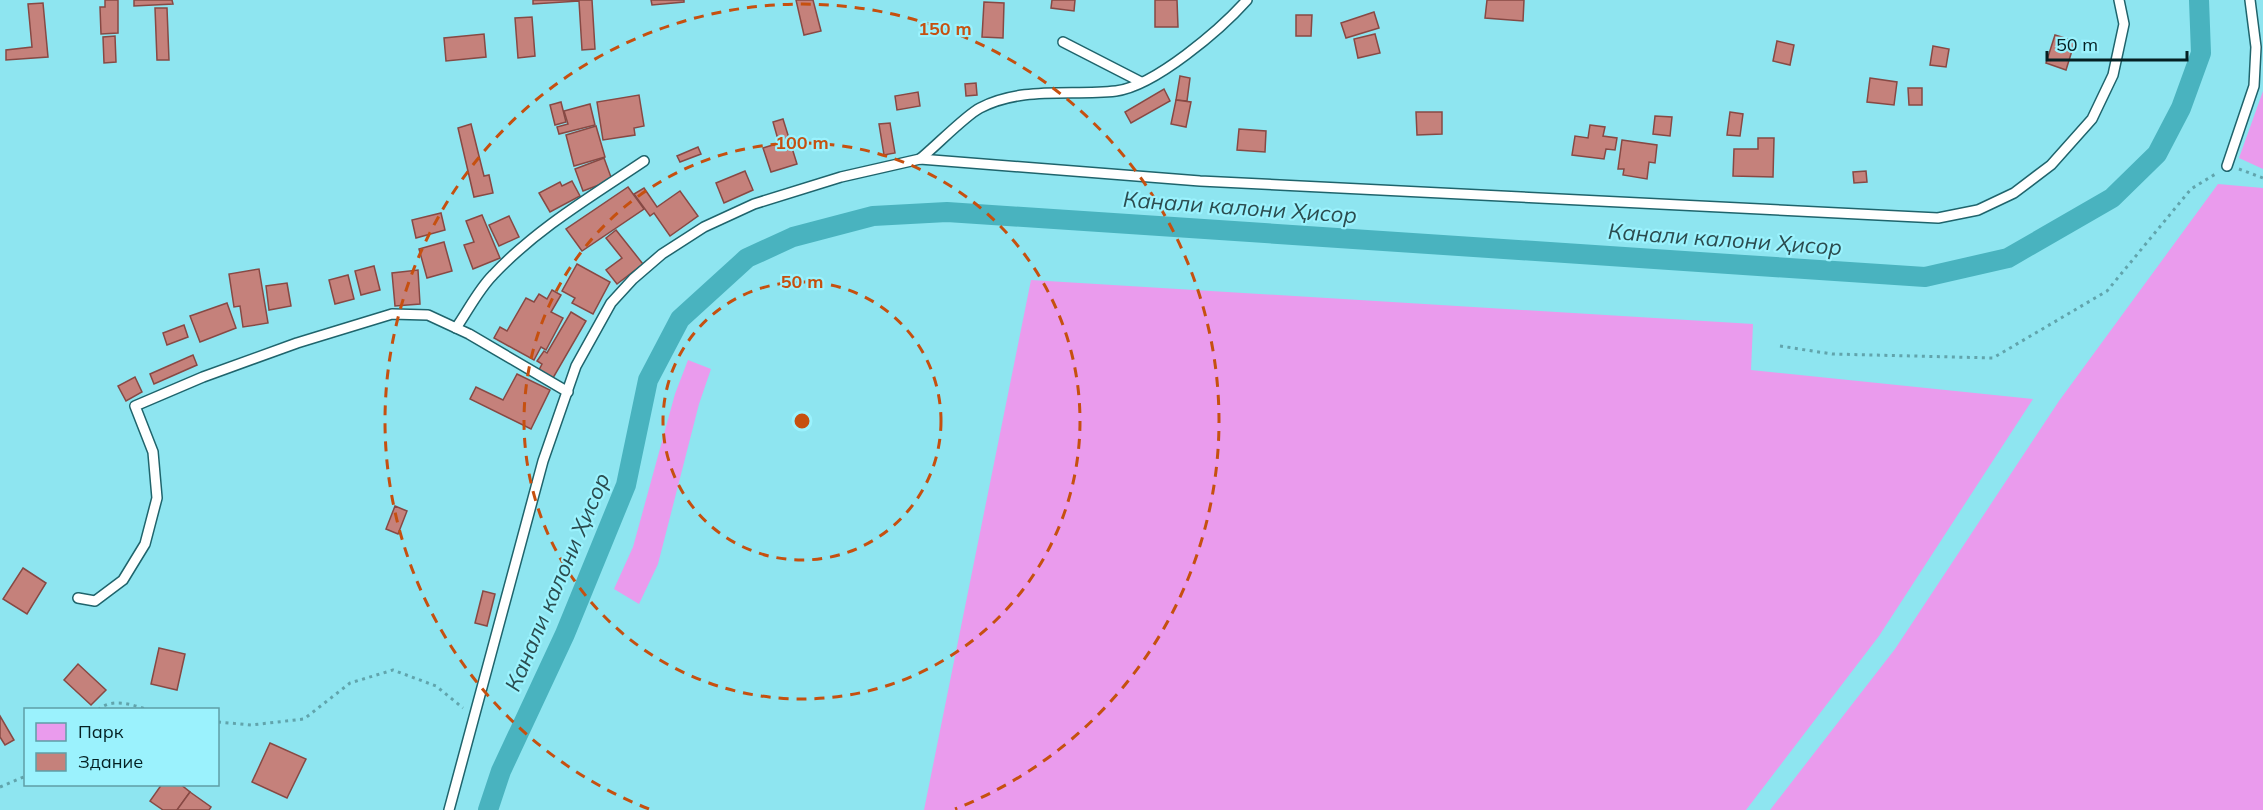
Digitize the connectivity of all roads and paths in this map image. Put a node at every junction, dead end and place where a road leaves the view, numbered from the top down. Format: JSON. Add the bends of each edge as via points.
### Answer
{"nodes":[{"id":1,"x":1247,"y":0,"type":"edge"},
{"id":2,"x":2119,"y":0,"type":"edge"},
{"id":3,"x":2250,"y":0,"type":"edge"},
{"id":4,"x":1063,"y":42,"type":"dead end"},
{"id":5,"x":1141,"y":82,"type":"junction"},
{"id":6,"x":921,"y":159,"type":"junction"},
{"id":7,"x":644,"y":162,"type":"dead end"},
{"id":8,"x":2227,"y":166,"type":"junction"},
{"id":9,"x":2263,"y":177,"type":"edge"},
{"id":10,"x":456,"y":328,"type":"junction"},
{"id":11,"x":1780,"y":346,"type":"dead end"},
{"id":12,"x":568,"y":392,"type":"junction"},
{"id":13,"x":78,"y":598,"type":"dead end"},
{"id":14,"x":100,"y":708,"type":"edge"},
{"id":15,"x":142,"y":708,"type":"edge"},
{"id":16,"x":474,"y":717,"type":"junction"},
{"id":17,"x":219,"y":722,"type":"edge"},
{"id":18,"x":24,"y":777,"type":"edge"},
{"id":19,"x":0,"y":787,"type":"edge"},
{"id":20,"x":449,"y":810,"type":"edge"}],
"edges":[{"from":1,"to":5,"type":"lane","via":[[1191,52]]},
{"from":2,"to":6,"type":"lane","via":[[2124,24],[2113,75],[2092,119],[2051,165],[2014,193],[1978,210],[1938,218],[1200,181]]},
{"from":3,"to":8,"type":"lane","via":[[2256,47],[2254,86]]},
{"from":4,"to":5,"type":"lane"},
{"from":5,"to":6,"type":"lane","via":[[1119,91],[1026,94],[980,108]]},
{"from":6,"to":12,"type":"lane","via":[[841,177],[754,204],[704,227],[662,254],[611,303],[576,366]]},
{"from":7,"to":10,"type":"lane","via":[[518,251],[491,276]]},
{"from":8,"to":9,"type":"path"},
{"from":8,"to":11,"type":"path","via":[[2191,189],[2107,291],[1992,358],[1832,354]]},
{"from":10,"to":12,"type":"lane"},
{"from":10,"to":13,"type":"lane","via":[[428,315],[392,314],[213,373],[135,406],[153,452],[156,498],[145,544],[123,580],[95,601]]},
{"from":12,"to":16,"type":"lane","via":[[543,461]]},
{"from":14,"to":15,"type":"path","via":[[124,703]]},
{"from":16,"to":17,"type":"path","via":[[436,686],[393,670],[350,683],[304,719],[251,725]]},
{"from":16,"to":20,"type":"lane"},
{"from":18,"to":19,"type":"path"}]}
